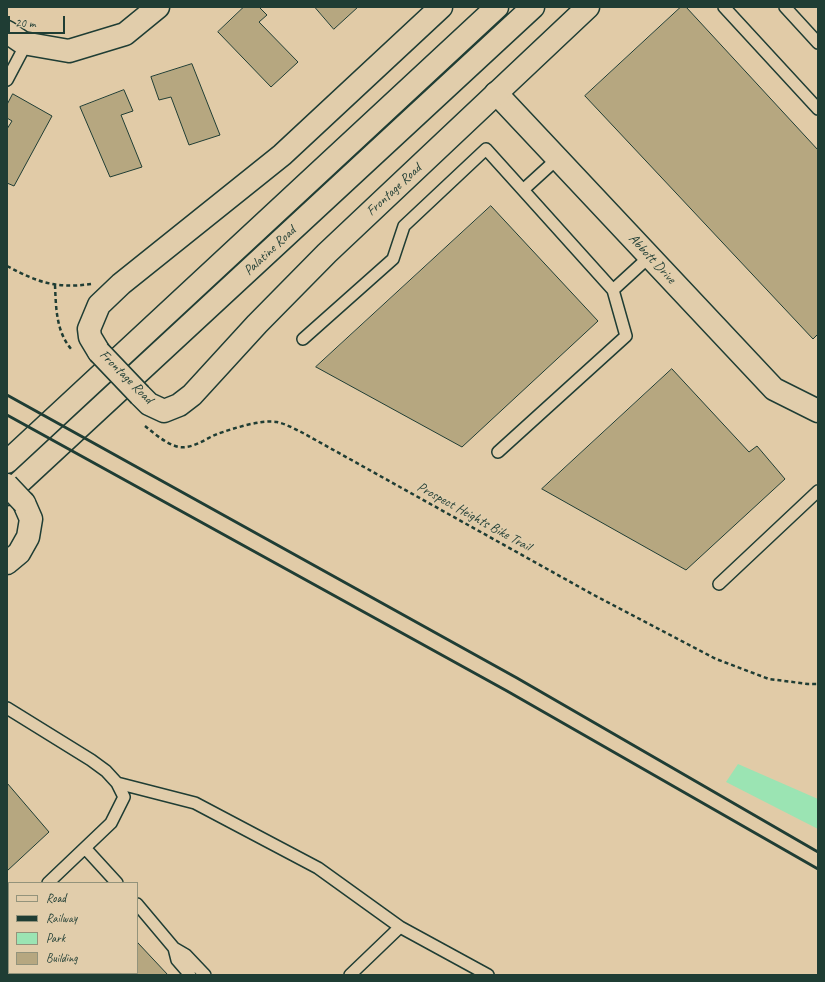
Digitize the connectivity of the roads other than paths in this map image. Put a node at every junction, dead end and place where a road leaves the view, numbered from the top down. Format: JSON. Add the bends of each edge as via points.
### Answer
{"nodes":[{"id":1,"x":158,"y":7,"type":"edge"},
{"id":2,"x":497,"y":7,"type":"edge"},
{"id":3,"x":533,"y":7,"type":"edge"},
{"id":4,"x":588,"y":7,"type":"edge"},
{"id":5,"x":724,"y":7,"type":"edge"},
{"id":6,"x":785,"y":7,"type":"edge"},
{"id":7,"x":435,"y":9,"type":"edge"},
{"id":8,"x":7,"y":32,"type":"edge"},
{"id":9,"x":818,"y":42,"type":"edge"},
{"id":10,"x":26,"y":44,"type":"junction"},
{"id":11,"x":7,"y":80,"type":"edge"},
{"id":12,"x":496,"y":93,"type":"junction"},
{"id":13,"x":818,"y":109,"type":"edge"},
{"id":14,"x":557,"y":159,"type":"junction"},
{"id":15,"x":523,"y":190,"type":"junction"},
{"id":16,"x":649,"y":257,"type":"junction"},
{"id":17,"x":613,"y":290,"type":"junction"},
{"id":18,"x":304,"y":339,"type":"dead end"},
{"id":19,"x":818,"y":411,"type":"edge"},
{"id":20,"x":498,"y":452,"type":"dead end"},
{"id":21,"x":7,"y":462,"type":"edge"},
{"id":22,"x":7,"y":486,"type":"edge"},
{"id":23,"x":818,"y":491,"type":"edge"},
{"id":24,"x":15,"y":499,"type":"edge"},
{"id":25,"x":7,"y":563,"type":"edge"},
{"id":26,"x":718,"y":584,"type":"dead end"},
{"id":27,"x":7,"y":708,"type":"edge"},
{"id":28,"x":117,"y":783,"type":"junction"},
{"id":29,"x":85,"y":848,"type":"junction"},
{"id":30,"x":49,"y":882,"type":"edge"},
{"id":31,"x":116,"y":882,"type":"edge"},
{"id":32,"x":138,"y":905,"type":"edge"},
{"id":33,"x":400,"y":927,"type":"junction"},
{"id":34,"x":174,"y":948,"type":"junction"},
{"id":35,"x":190,"y":975,"type":"edge"},
{"id":36,"x":205,"y":975,"type":"edge"},
{"id":37,"x":350,"y":975,"type":"edge"},
{"id":38,"x":488,"y":975,"type":"edge"}],
"edges":[{"from":1,"to":10,"type":"main road","via":[[125,34],[69,51]]},
{"from":2,"to":21,"type":"main road","name":"Palatine Road"},
{"from":3,"to":24,"type":"main road","name":"Palatine Road"},
{"from":4,"to":12,"type":"main road","name":"Frontage Road"},
{"from":5,"to":13,"type":"lane"},
{"from":6,"to":9,"type":"lane"},
{"from":7,"to":12,"type":"main road","name":"Frontage Road","bridge":true,"via":[[282,155],[121,284],[99,305],[89,329],[90,337],[99,352],[149,404],[164,411],[179,404],[192,395],[327,253]]},
{"from":8,"to":10,"type":"main road"},
{"from":10,"to":11,"type":"lane"},
{"from":12,"to":14,"type":"main road","name":"Abbott Drive"},
{"from":14,"to":15,"type":"lane"},
{"from":14,"to":16,"type":"main road","name":"Abbott Drive"},
{"from":15,"to":17,"type":"lane"},
{"from":15,"to":18,"type":"lane","via":[[486,149],[404,226],[393,259]]},
{"from":16,"to":17,"type":"lane"},
{"from":16,"to":19,"type":"main road","name":"Abbott Drive","via":[[774,390]]},
{"from":17,"to":20,"type":"lane","via":[[626,336]]},
{"from":22,"to":24,"type":"main road","bridge":true},
{"from":23,"to":26,"type":"lane"},
{"from":24,"to":25,"type":"main road","via":[[32,519],[28,537],[19,553]]},
{"from":27,"to":28,"type":"lane","via":[[90,760],[106,771]]},
{"from":28,"to":29,"type":"lane","via":[[124,797],[111,823]]},
{"from":28,"to":33,"type":"lane","via":[[195,803],[318,868]]},
{"from":29,"to":30,"type":"lane"},
{"from":29,"to":31,"type":"lane"},
{"from":32,"to":34,"type":"lane"},
{"from":33,"to":37,"type":"lane"},
{"from":33,"to":38,"type":"lane"},
{"from":34,"to":35,"type":"lane","via":[[177,960]]},
{"from":34,"to":36,"type":"lane","via":[[186,955]]}]}
